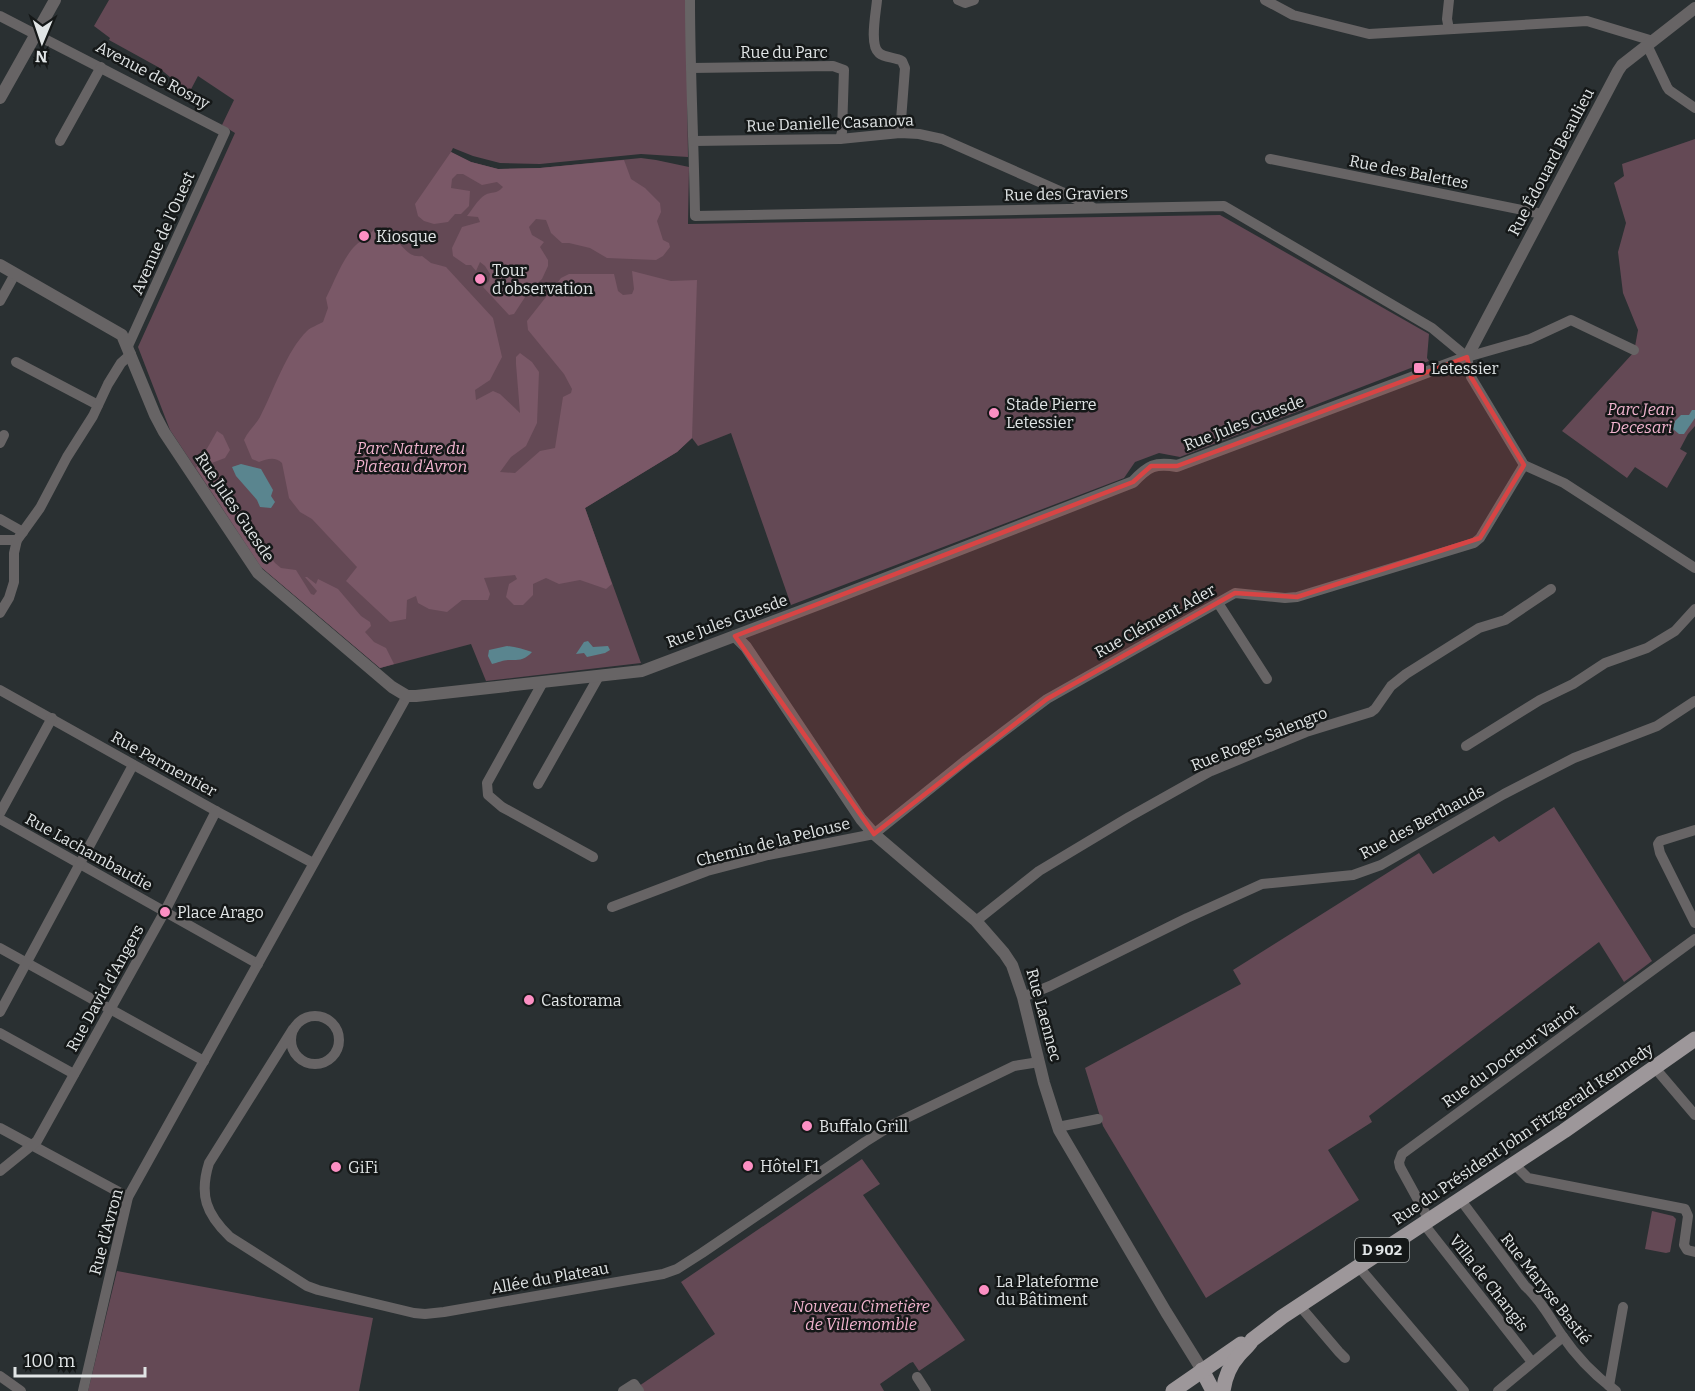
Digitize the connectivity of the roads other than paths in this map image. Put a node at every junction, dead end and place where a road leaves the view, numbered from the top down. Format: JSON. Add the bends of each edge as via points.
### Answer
{"nodes":[{"id":1,"x":56,"y":0,"type":"edge"},
{"id":2,"x":690,"y":0,"type":"edge"},
{"id":3,"x":877,"y":0,"type":"edge"},
{"id":4,"x":958,"y":0,"type":"edge"},
{"id":5,"x":974,"y":0,"type":"edge"},
{"id":6,"x":1265,"y":0,"type":"edge"},
{"id":7,"x":1449,"y":0,"type":"edge"},
{"id":8,"x":1695,"y":8,"type":"edge"},
{"id":9,"x":0,"y":16,"type":"edge"},
{"id":10,"x":1449,"y":29,"type":"junction"},
{"id":11,"x":36,"y":34,"type":"junction"},
{"id":12,"x":1650,"y":43,"type":"junction"},
{"id":13,"x":101,"y":67,"type":"junction"},
{"id":14,"x":691,"y":68,"type":"junction"},
{"id":15,"x":0,"y":98,"type":"edge"},
{"id":16,"x":1695,"y":108,"type":"edge"},
{"id":17,"x":225,"y":132,"type":"joint"},
{"id":18,"x":900,"y":133,"type":"junction"},
{"id":19,"x":840,"y":139,"type":"junction"},
{"id":20,"x":60,"y":141,"type":"dead end"},
{"id":21,"x":694,"y":142,"type":"junction"},
{"id":22,"x":1270,"y":159,"type":"dead end"},
{"id":23,"x":1095,"y":208,"type":"junction"},
{"id":24,"x":1542,"y":214,"type":"junction"},
{"id":25,"x":0,"y":265,"type":"edge"},
{"id":26,"x":15,"y":274,"type":"junction"},
{"id":27,"x":0,"y":301,"type":"edge"},
{"id":28,"x":130,"y":350,"type":"junction"},
{"id":29,"x":1634,"y":350,"type":"dead end"},
{"id":30,"x":1467,"y":357,"type":"junction"},
{"id":31,"x":16,"y":362,"type":"dead end"},
{"id":32,"x":98,"y":405,"type":"junction"},
{"id":33,"x":1524,"y":465,"type":"junction"},
{"id":34,"x":0,"y":519,"type":"edge"},
{"id":35,"x":20,"y":536,"type":"junction"},
{"id":36,"x":0,"y":540,"type":"edge"},
{"id":37,"x":1695,"y":568,"type":"edge"},
{"id":38,"x":1551,"y":589,"type":"dead end"},
{"id":39,"x":1218,"y":603,"type":"junction"},
{"id":40,"x":1695,"y":609,"type":"edge"},
{"id":41,"x":0,"y":613,"type":"edge"},
{"id":42,"x":735,"y":636,"type":"junction"},
{"id":43,"x":599,"y":676,"type":"junction"},
{"id":44,"x":1267,"y":679,"type":"dead end"},
{"id":45,"x":543,"y":682,"type":"junction"},
{"id":46,"x":0,"y":690,"type":"edge"},
{"id":47,"x":407,"y":696,"type":"junction"},
{"id":48,"x":1695,"y":701,"type":"edge"},
{"id":49,"x":52,"y":718,"type":"junction"},
{"id":50,"x":1466,"y":746,"type":"dead end"},
{"id":51,"x":133,"y":765,"type":"junction"},
{"id":52,"x":538,"y":784,"type":"dead end"},
{"id":53,"x":216,"y":811,"type":"junction"},
{"id":54,"x":0,"y":813,"type":"edge"},
{"id":55,"x":0,"y":819,"type":"edge"},
{"id":56,"x":1695,"y":830,"type":"edge"},
{"id":57,"x":874,"y":834,"type":"junction"},
{"id":58,"x":593,"y":856,"type":"dead end"},
{"id":59,"x":314,"y":863,"type":"junction"},
{"id":60,"x":79,"y":864,"type":"junction"},
{"id":61,"x":612,"y":907,"type":"dead end"},
{"id":62,"x":165,"y":911,"type":"junction"},
{"id":63,"x":976,"y":921,"type":"junction"},
{"id":64,"x":1695,"y":923,"type":"edge"},
{"id":65,"x":1695,"y":939,"type":"edge"},
{"id":66,"x":0,"y":948,"type":"edge"},
{"id":67,"x":26,"y":963,"type":"junction"},
{"id":68,"x":258,"y":964,"type":"junction"},
{"id":69,"x":1023,"y":997,"type":"junction"},
{"id":70,"x":110,"y":1009,"type":"junction"},
{"id":71,"x":0,"y":1012,"type":"edge"},
{"id":72,"x":293,"y":1029,"type":"junction"},
{"id":73,"x":0,"y":1034,"type":"edge"},
{"id":74,"x":1695,"y":1039,"type":"edge"},
{"id":75,"x":298,"y":1058,"type":"junction"},
{"id":76,"x":204,"y":1061,"type":"junction"},
{"id":77,"x":274,"y":1061,"type":"junction"},
{"id":78,"x":1039,"y":1062,"type":"junction"},
{"id":79,"x":1655,"y":1068,"type":"junction"},
{"id":80,"x":74,"y":1074,"type":"junction"},
{"id":81,"x":1695,"y":1115,"type":"edge"},
{"id":82,"x":1098,"y":1119,"type":"dead end"},
{"id":83,"x":1058,"y":1127,"type":"junction"},
{"id":84,"x":0,"y":1128,"type":"edge"},
{"id":85,"x":32,"y":1145,"type":"junction"},
{"id":86,"x":1514,"y":1164,"type":"junction"},
{"id":87,"x":0,"y":1171,"type":"edge"},
{"id":88,"x":128,"y":1197,"type":"junction"},
{"id":89,"x":1460,"y":1199,"type":"junction"},
{"id":90,"x":1426,"y":1222,"type":"junction"},
{"id":91,"x":1695,"y":1252,"type":"edge"},
{"id":92,"x":1358,"y":1266,"type":"junction"},
{"id":93,"x":1299,"y":1305,"type":"junction"},
{"id":94,"x":1623,"y":1307,"type":"dead end"},
{"id":95,"x":1563,"y":1337,"type":"junction"},
{"id":96,"x":1252,"y":1340,"type":"junction"},
{"id":97,"x":1345,"y":1358,"type":"dead end"},
{"id":98,"x":1532,"y":1362,"type":"junction"},
{"id":99,"x":1230,"y":1368,"type":"junction"},
{"id":100,"x":1202,"y":1370,"type":"junction"},
{"id":101,"x":0,"y":1376,"type":"edge"},
{"id":102,"x":917,"y":1377,"type":"dead end"},
{"id":103,"x":637,"y":1387,"type":"edge"},
{"id":104,"x":1612,"y":1388,"type":"edge"},
{"id":105,"x":21,"y":1391,"type":"edge"},
{"id":106,"x":83,"y":1391,"type":"edge"},
{"id":107,"x":624,"y":1391,"type":"edge"},
{"id":108,"x":926,"y":1391,"type":"edge"},
{"id":109,"x":1173,"y":1391,"type":"edge"},
{"id":110,"x":1213,"y":1391,"type":"edge"},
{"id":111,"x":1223,"y":1391,"type":"edge"},
{"id":112,"x":1464,"y":1391,"type":"edge"},
{"id":113,"x":1498,"y":1391,"type":"edge"}],
"edges":[{"from":1,"to":11,"type":"street"},
{"from":2,"to":14,"type":"street"},
{"from":3,"to":18,"type":"street","via":[[873,44],[877,52],[896,57],[905,68]]},
{"from":4,"to":5,"type":"street"},
{"from":6,"to":10,"type":"street","via":[[1293,15],[1369,34]]},
{"from":7,"to":10,"type":"street"},
{"from":8,"to":12,"type":"street","name":"Rue Édouard Beaulieu"},
{"from":9,"to":11,"type":"street","name":"Avenue de Rosny"},
{"from":10,"to":12,"type":"street","via":[[1587,21]]},
{"from":11,"to":13,"type":"street","name":"Avenue de Rosny"},
{"from":11,"to":15,"type":"street"},
{"from":12,"to":16,"type":"street","via":[[1666,87]]},
{"from":12,"to":24,"type":"street","name":"Rue Édouard Beaulieu","via":[[1618,71]]},
{"from":13,"to":17,"type":"street","name":"Avenue de Rosny"},
{"from":13,"to":20,"type":"street"},
{"from":14,"to":19,"type":"street","name":"Rue du Parc","via":[[833,66],[844,70]]},
{"from":14,"to":21,"type":"street"},
{"from":17,"to":28,"type":"street","name":"Avenue de l'Ouest"},
{"from":18,"to":19,"type":"street","name":"Rue Danielle Casanova"},
{"from":18,"to":23,"type":"street","name":"Rue Danielle Casanova","via":[[942,139]]},
{"from":19,"to":21,"type":"street","name":"Rue Danielle Casanova"},
{"from":21,"to":23,"type":"street","name":"Rue des Graviers","via":[[695,216]]},
{"from":22,"to":24,"type":"street","name":"Rue des Balettes"},
{"from":23,"to":30,"type":"street","name":"Rue des Graviers","via":[[1224,206],[1432,328]]},
{"from":24,"to":30,"type":"street","name":"Rue Édouard Beaulieu"},
{"from":25,"to":26,"type":"street"},
{"from":26,"to":27,"type":"street"},
{"from":26,"to":28,"type":"street","via":[[123,335]]},
{"from":28,"to":32,"type":"street","name":"Avenue de l'Ouest"},
{"from":28,"to":47,"type":"street","name":"Rue Jules Guesde","via":[[164,432],[258,573]]},
{"from":29,"to":30,"type":"street","via":[[1571,320],[1530,339]]},
{"from":30,"to":33,"type":"street","via":[[1471,377]]},
{"from":30,"to":42,"type":"street","name":"Rue Jules Guesde","via":[[1177,466],[1151,466],[1133,482]]},
{"from":31,"to":32,"type":"street"},
{"from":32,"to":35,"type":"street","name":"Avenue de l'Ouest"},
{"from":33,"to":37,"type":"street","via":[[1564,483]]},
{"from":33,"to":39,"type":"street","name":"Rue Clément Ader","via":[[1474,543],[1297,597],[1235,593]]},
{"from":34,"to":35,"type":"street"},
{"from":35,"to":36,"type":"street"},
{"from":35,"to":41,"type":"street","via":[[14,553],[14,582]]},
{"from":38,"to":63,"type":"street","name":"Rue Roger Salengro","via":[[1505,620],[1479,628],[1406,674],[1371,712],[1306,732],[1212,771],[1039,871]]},
{"from":39,"to":44,"type":"street"},
{"from":39,"to":57,"type":"street","name":"Rue Clément Ader","via":[[1047,699]]},
{"from":40,"to":50,"type":"street","via":[[1675,631],[1647,648],[1605,663]]},
{"from":42,"to":43,"type":"street","name":"Rue Jules Guesde","via":[[642,671]]},
{"from":42,"to":57,"type":"street","name":"Rue Laennec"},
{"from":43,"to":45,"type":"street","name":"Rue Jules Guesde"},
{"from":43,"to":52,"type":"street"},
{"from":45,"to":47,"type":"street","name":"Rue Jules Guesde"},
{"from":45,"to":58,"type":"street","via":[[488,783],[488,795],[502,807]]},
{"from":46,"to":49,"type":"street","name":"Rue Parmentier"},
{"from":47,"to":59,"type":"street","name":"Rue d'Avron"},
{"from":48,"to":69,"type":"street","name":"Rue des Berthauds","via":[[1657,726],[1575,758],[1504,794],[1381,865],[1353,875],[1262,884]]},
{"from":49,"to":51,"type":"street","name":"Rue Parmentier"},
{"from":49,"to":54,"type":"street"},
{"from":51,"to":53,"type":"street","name":"Rue Parmentier"},
{"from":51,"to":60,"type":"street"},
{"from":53,"to":59,"type":"street","name":"Rue Parmentier"},
{"from":53,"to":62,"type":"street","name":"Rue David d'Angers"},
{"from":55,"to":60,"type":"street","name":"Rue Lachambaudie"},
{"from":56,"to":64,"type":"street","via":[[1658,844]]},
{"from":57,"to":61,"type":"street","name":"Chemin de la Pelouse","via":[[707,871]]},
{"from":57,"to":63,"type":"street","name":"Rue Laennec"},
{"from":59,"to":68,"type":"street","name":"Rue d'Avron"},
{"from":60,"to":62,"type":"street","name":"Rue Lachambaudie"},
{"from":60,"to":67,"type":"street"},
{"from":62,"to":68,"type":"street","name":"Rue Lachambaudie"},
{"from":62,"to":70,"type":"street","name":"Rue David d'Angers"},
{"from":63,"to":69,"type":"street","name":"Rue Laennec","via":[[1012,965]]},
{"from":65,"to":90,"type":"street","name":"Rue du Docteur Variot","via":[[1402,1154],[1401,1169]]},
{"from":66,"to":67,"type":"street"},
{"from":67,"to":70,"type":"street"},
{"from":67,"to":71,"type":"street"},
{"from":68,"to":76,"type":"street","name":"Rue d'Avron"},
{"from":69,"to":78,"type":"street","name":"Rue Laennec"},
{"from":70,"to":76,"type":"street"},
{"from":70,"to":80,"type":"street","name":"Rue David d'Angers"},
{"from":72,"to":75,"type":"street","via":[[291,1045]]},
{"from":72,"to":75,"type":"street","via":[[298,1022],[313,1016],[329,1020],[338,1034],[338,1049],[326,1062],[311,1064]]},
{"from":72,"to":77,"type":"street","name":"Allée du Plateau"},
{"from":73,"to":80,"type":"street"},
{"from":74,"to":79,"type":"main road","name":"Rue du Président John Fitzgerald Kennedy","number":"D 902"},
{"from":75,"to":77,"type":"street"},
{"from":76,"to":88,"type":"street","name":"Rue d'Avron"},
{"from":77,"to":78,"type":"street","name":"Allée du Plateau","via":[[209,1163],[204,1186],[211,1216],[230,1237],[307,1286],[424,1314],[677,1269],[887,1128],[1014,1066]]},
{"from":78,"to":83,"type":"street","name":"Rue Laennec"},
{"from":79,"to":81,"type":"street"},
{"from":79,"to":86,"type":"main road","name":"Rue du Président John Fitzgerald Kennedy","number":"D 902"},
{"from":80,"to":85,"type":"street","name":"Rue David d'Angers"},
{"from":82,"to":83,"type":"street"},
{"from":83,"to":100,"type":"street","name":"Rue Laennec"},
{"from":84,"to":85,"type":"street"},
{"from":85,"to":87,"type":"street","name":"Rue David d'Angers"},
{"from":85,"to":88,"type":"street"},
{"from":86,"to":89,"type":"main road","name":"Rue du Président John Fitzgerald Kennedy","number":"D 902"},
{"from":86,"to":91,"type":"street","via":[[1528,1178],[1685,1209],[1688,1216],[1684,1245]]},
{"from":88,"to":106,"type":"street","name":"Rue d'Avron"},
{"from":89,"to":90,"type":"main road","name":"Rue du Président John Fitzgerald Kennedy","number":"D 902"},
{"from":89,"to":95,"type":"street","name":"Rue Maryse Bastié"},
{"from":90,"to":92,"type":"main road","name":"Rue du Président John Fitzgerald Kennedy","number":"D 902"},
{"from":90,"to":98,"type":"street","name":"Villa de Changis"},
{"from":92,"to":93,"type":"main road","name":"Rue du Président John Fitzgerald Kennedy","number":"D 902"},
{"from":92,"to":112,"type":"street"},
{"from":93,"to":96,"type":"main road","name":"Rue du Président John Fitzgerald Kennedy","number":"D 902"},
{"from":93,"to":97,"type":"street"},
{"from":94,"to":104,"type":"street"},
{"from":95,"to":98,"type":"street"},
{"from":95,"to":104,"type":"street","name":"Rue Maryse Bastié"},
{"from":96,"to":99,"type":"main road","number":"D 902"},
{"from":96,"to":100,"type":"main road","number":"D 902"},
{"from":98,"to":113,"type":"street"},
{"from":99,"to":100,"type":"main road"},
{"from":99,"to":111,"type":"main road"},
{"from":100,"to":109,"type":"main road","number":"D 902"},
{"from":100,"to":110,"type":"main road","name":"Rue Laennec"},
{"from":101,"to":105,"type":"street"},
{"from":102,"to":108,"type":"street"},
{"from":103,"to":107,"type":"street"}]}
